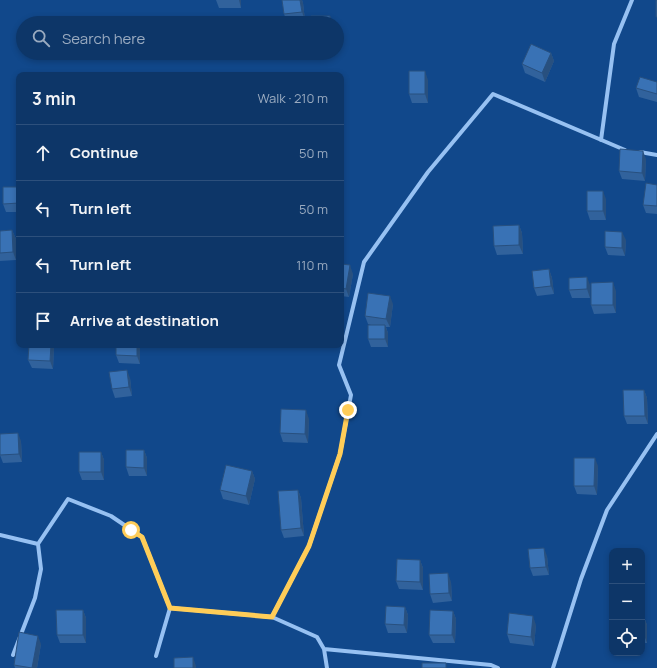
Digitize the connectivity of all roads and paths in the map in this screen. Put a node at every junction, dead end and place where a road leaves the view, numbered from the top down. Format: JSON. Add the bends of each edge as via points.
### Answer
{"nodes":[{"id":1,"x":632,"y":0,"type":"edge"},
{"id":2,"x":601,"y":140,"type":"junction"},
{"id":3,"x":628,"y":150,"type":"edge"},
{"id":4,"x":635,"y":152,"type":"edge"},
{"id":5,"x":657,"y":156,"type":"edge"},
{"id":6,"x":344,"y":344,"type":"edge"},
{"id":7,"x":343,"y":348,"type":"edge"},
{"id":8,"x":657,"y":434,"type":"edge"},
{"id":9,"x":0,"y":535,"type":"edge"},
{"id":10,"x":38,"y":544,"type":"junction"},
{"id":11,"x":170,"y":608,"type":"junction"},
{"id":12,"x":272,"y":617,"type":"junction"},
{"id":13,"x":324,"y":649,"type":"junction"},
{"id":14,"x":13,"y":655,"type":"dead end"},
{"id":15,"x":156,"y":656,"type":"dead end"},
{"id":16,"x":327,"y":668,"type":"edge"},
{"id":17,"x":498,"y":668,"type":"edge"},
{"id":18,"x":553,"y":668,"type":"edge"}],
"edges":[{"from":1,"to":2,"type":"street","via":[[614,44]]},
{"from":2,"to":3,"type":"street"},
{"from":2,"to":6,"type":"street","via":[[492,94],[428,172],[364,262]]},
{"from":4,"to":5,"type":"street"},
{"from":7,"to":12,"type":"street","via":[[339,365],[351,395],[340,454],[309,546]]},
{"from":8,"to":18,"type":"street","via":[[607,510]]},
{"from":9,"to":10,"type":"street"},
{"from":10,"to":11,"type":"street","via":[[68,500],[111,516],[142,537]]},
{"from":10,"to":14,"type":"street","via":[[41,569],[35,598]]},
{"from":11,"to":12,"type":"street"},
{"from":11,"to":15,"type":"street"},
{"from":12,"to":13,"type":"street","via":[[317,637]]},
{"from":13,"to":16,"type":"street"},
{"from":13,"to":17,"type":"street","via":[[491,665]]}]}
